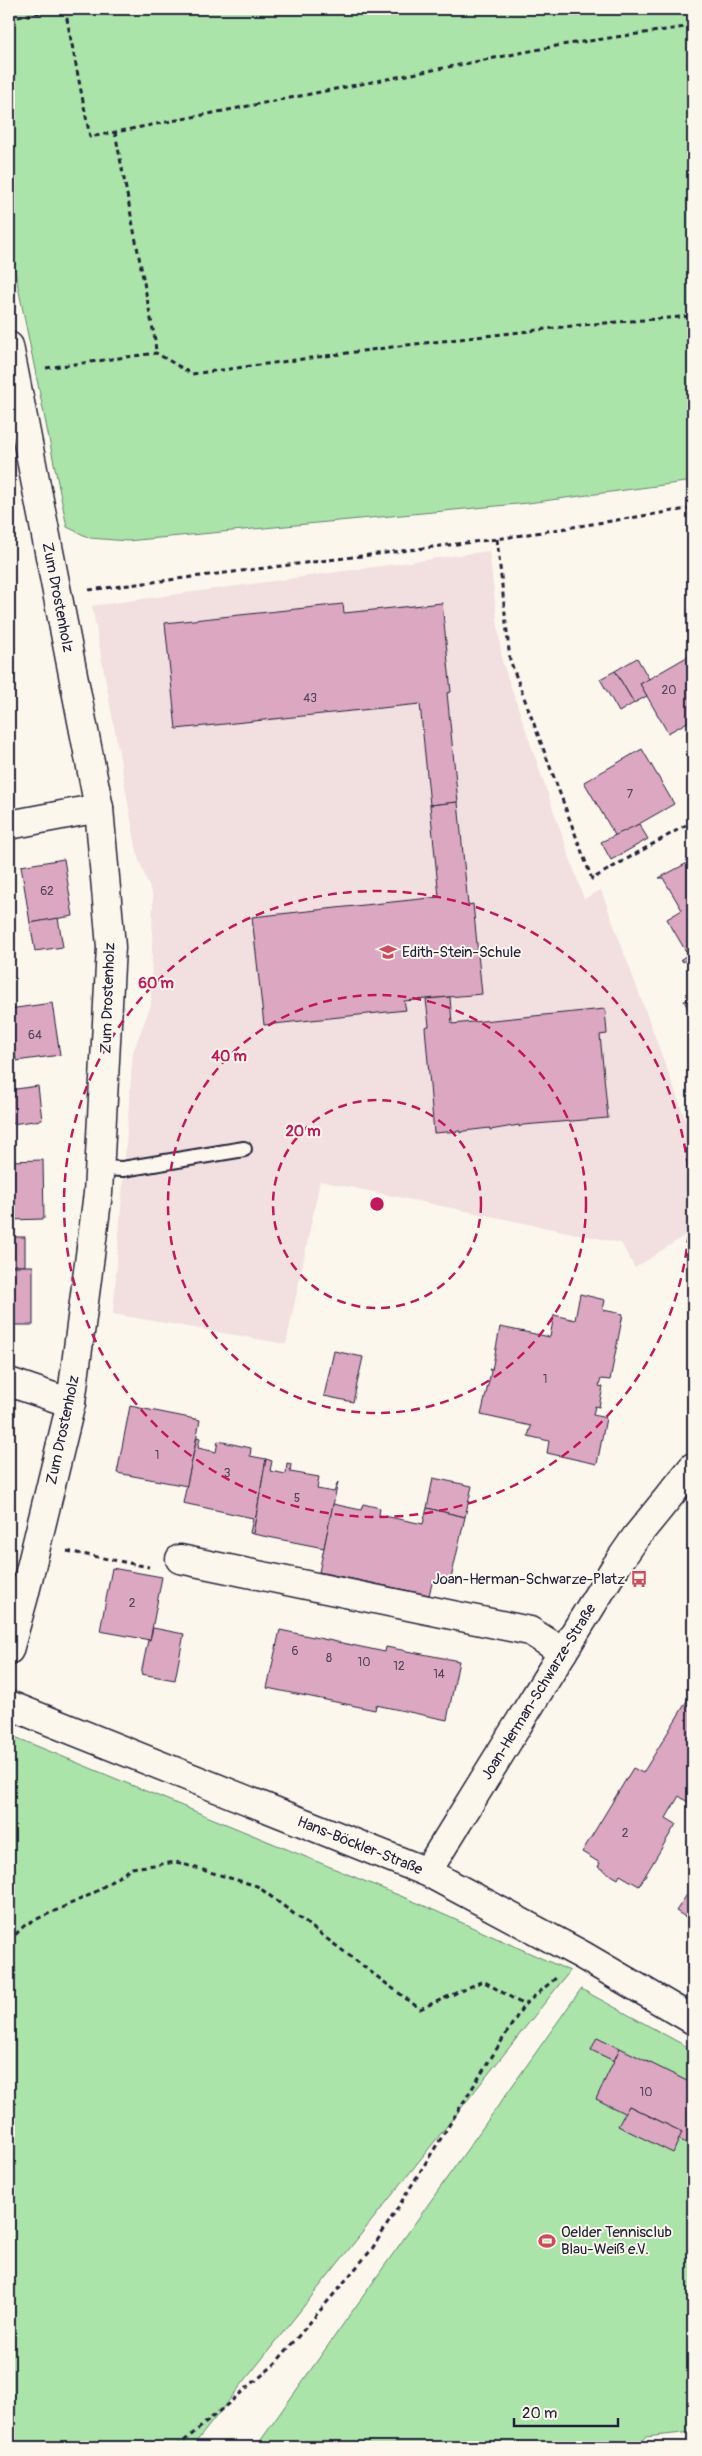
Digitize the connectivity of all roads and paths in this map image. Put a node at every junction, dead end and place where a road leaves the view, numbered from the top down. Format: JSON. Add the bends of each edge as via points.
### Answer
{"nodes":[{"id":1,"x":56,"y":9,"type":"edge"},
{"id":2,"x":65,"y":9,"type":"edge"},
{"id":3,"x":9,"y":19,"type":"edge"},
{"id":4,"x":693,"y":26,"type":"edge"},
{"id":5,"x":116,"y":132,"type":"junction"},
{"id":6,"x":693,"y":316,"type":"edge"},
{"id":7,"x":9,"y":346,"type":"edge"},
{"id":8,"x":156,"y":353,"type":"junction"},
{"id":9,"x":11,"y":373,"type":"edge"},
{"id":10,"x":693,"y":508,"type":"edge"},
{"id":11,"x":497,"y":539,"type":"junction"},
{"id":12,"x":58,"y":593,"type":"junction"},
{"id":13,"x":98,"y":808,"type":"junction"},
{"id":14,"x":693,"y":821,"type":"edge"},
{"id":15,"x":9,"y":825,"type":"edge"},
{"id":16,"x":244,"y":1149,"type":"dead end"},
{"id":17,"x":99,"y":1168,"type":"junction"},
{"id":18,"x":9,"y":1382,"type":"edge"},
{"id":19,"x":71,"y":1403,"type":"junction"},
{"id":20,"x":693,"y":1467,"type":"edge"},
{"id":21,"x":37,"y":1546,"type":"junction"},
{"id":22,"x":180,"y":1559,"type":"joint"},
{"id":23,"x":9,"y":1650,"type":"edge"},
{"id":24,"x":562,"y":1652,"type":"junction"},
{"id":25,"x":9,"y":1705,"type":"edge"},
{"id":26,"x":427,"y":1872,"type":"junction"},
{"id":27,"x":9,"y":1941,"type":"edge"},
{"id":28,"x":582,"y":1955,"type":"junction"},
{"id":29,"x":524,"y":2005,"type":"junction"},
{"id":30,"x":693,"y":2020,"type":"edge"},
{"id":31,"x":177,"y":2447,"type":"edge"}],
"edges":[{"from":1,"to":3,"type":"path"},
{"from":2,"to":5,"type":"path","via":[[90,137]]},
{"from":4,"to":5,"type":"path","via":[[561,45]]},
{"from":5,"to":8,"type":"path"},
{"from":6,"to":8,"type":"path","via":[[426,342],[192,374]]},
{"from":7,"to":9,"type":"street","name":"Zum Drostenholz"},
{"from":8,"to":9,"type":"path"},
{"from":9,"to":12,"type":"street","name":"Zum Drostenholz"},
{"from":10,"to":11,"type":"path"},
{"from":11,"to":12,"type":"path"},
{"from":11,"to":14,"type":"path","via":[[510,660],[592,879]]},
{"from":12,"to":13,"type":"street","name":"Zum Drostenholz"},
{"from":13,"to":15,"type":"street"},
{"from":13,"to":17,"type":"street","name":"Zum Drostenholz","via":[[111,947]]},
{"from":16,"to":17,"type":"lane","via":[[123,1169]]},
{"from":17,"to":19,"type":"street","name":"Zum Drostenholz"},
{"from":18,"to":19,"type":"street"},
{"from":19,"to":21,"type":"street","name":"Zum Drostenholz"},
{"from":20,"to":24,"type":"street","name":"Joan-Herman-Schwarze-Straße","via":[[636,1537]]},
{"from":21,"to":22,"type":"path","via":[[166,1570]]},
{"from":21,"to":23,"type":"street","name":"Zum Drostenholz"},
{"from":22,"to":24,"type":"street","via":[[530,1631]]},
{"from":24,"to":26,"type":"street","name":"Joan-Herman-Schwarze-Straße"},
{"from":25,"to":26,"type":"street","name":"Hans-Böckler-Straße"},
{"from":26,"to":28,"type":"street","name":"Hans-Böckler-Straße"},
{"from":27,"to":29,"type":"path","via":[[26,1924],[92,1894],[132,1868],[176,1862],[257,1886],[420,2009],[483,1981]]},
{"from":28,"to":29,"type":"path"},
{"from":28,"to":30,"type":"street","name":"Hans-Böckler-Straße"},
{"from":29,"to":31,"type":"path","via":[[372,2249],[274,2365]]}]}
